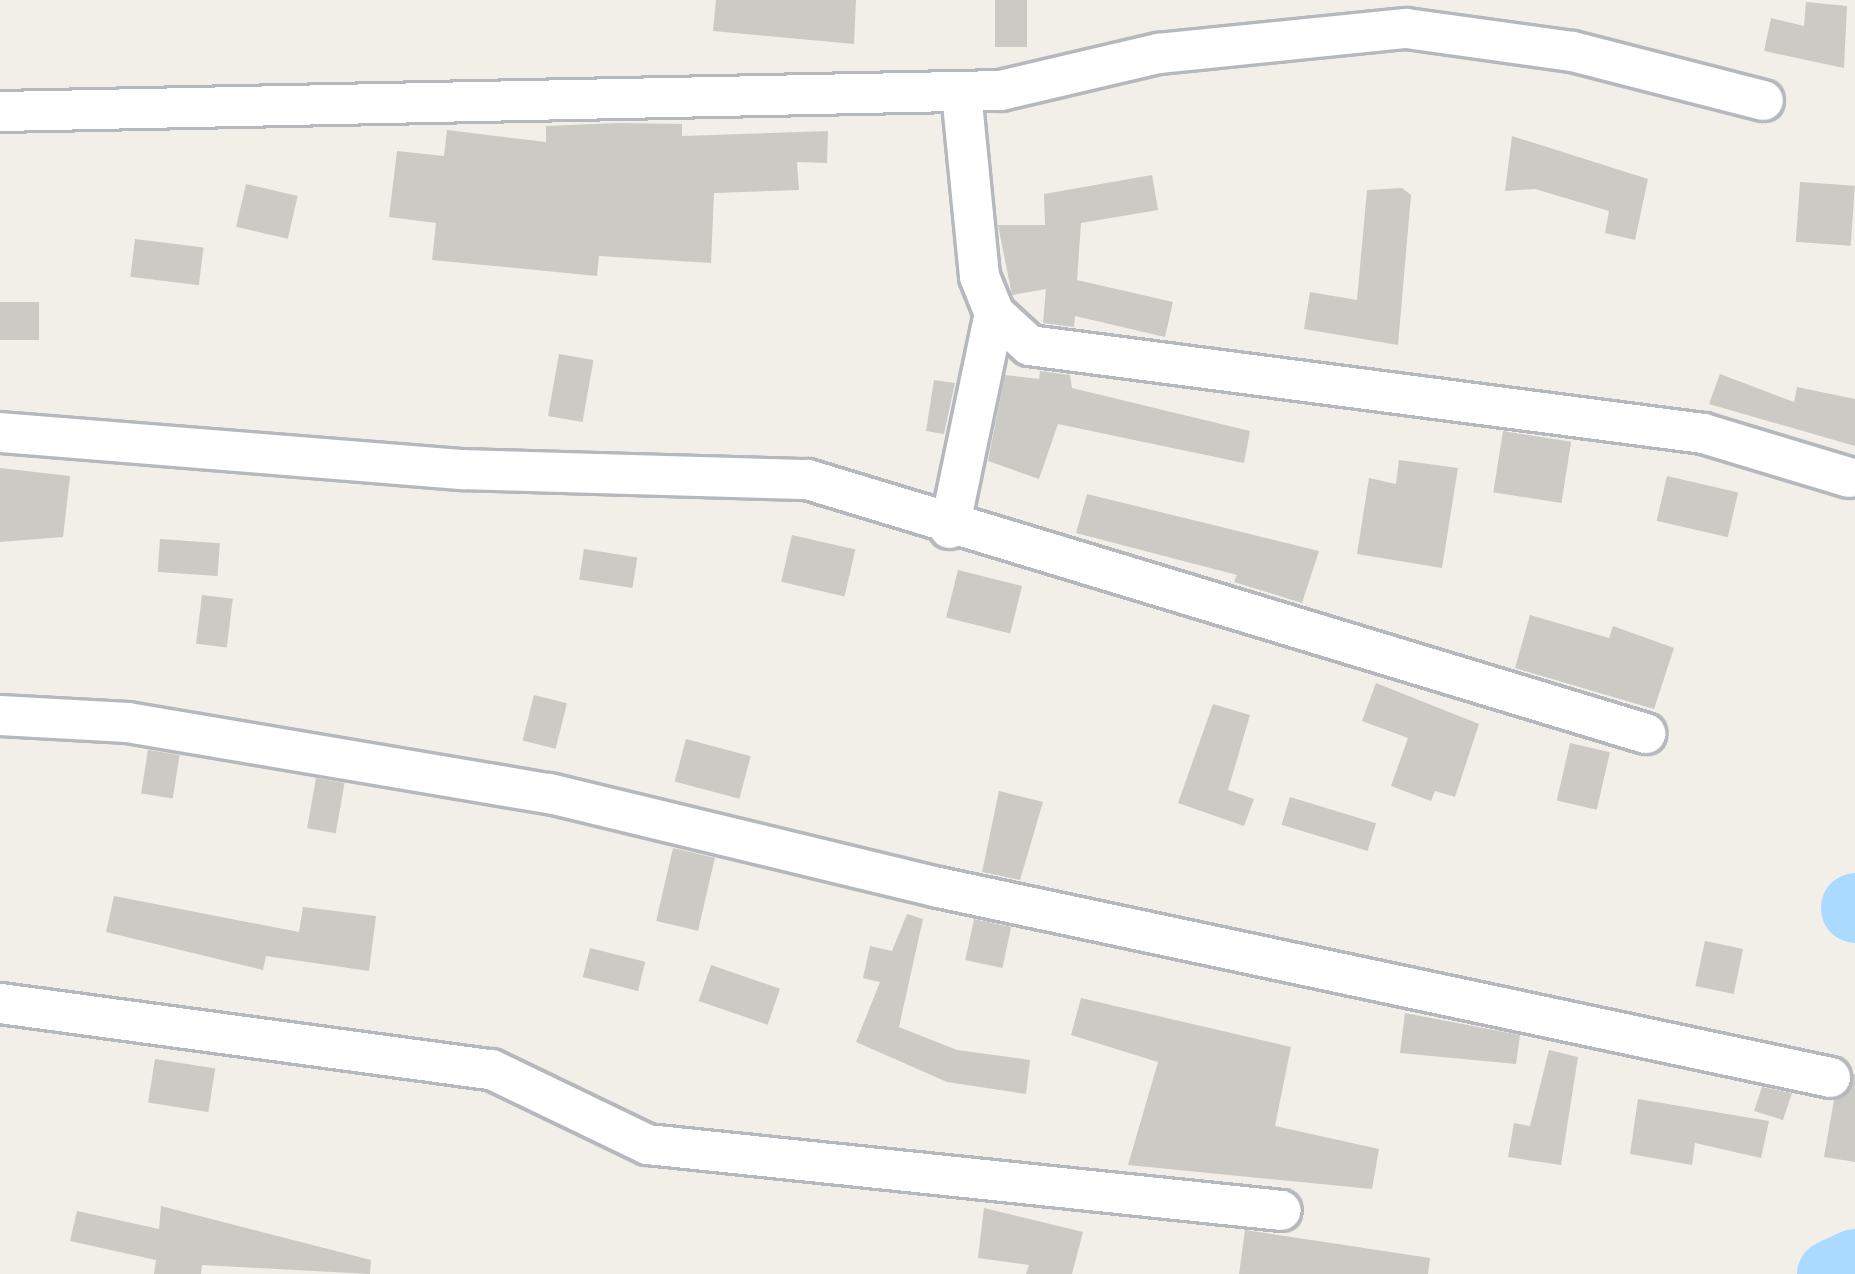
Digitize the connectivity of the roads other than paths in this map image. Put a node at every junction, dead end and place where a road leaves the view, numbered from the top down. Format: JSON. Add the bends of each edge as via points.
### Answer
{"nodes":[{"id":1,"x":961,"y":92,"type":"junction"},
{"id":2,"x":1763,"y":100,"type":"dead end"},
{"id":3,"x":0,"y":111,"type":"edge"},
{"id":4,"x":994,"y":313,"type":"junction"},
{"id":5,"x":0,"y":432,"type":"edge"},
{"id":6,"x":1849,"y":477,"type":"dead end"},
{"id":7,"x":949,"y":528,"type":"junction"},
{"id":8,"x":0,"y":715,"type":"edge"},
{"id":9,"x":1646,"y":733,"type":"dead end"},
{"id":10,"x":0,"y":1003,"type":"edge"},
{"id":11,"x":1830,"y":1077,"type":"dead end"},
{"id":12,"x":1281,"y":1210,"type":"dead end"}],
"edges":[{"from":1,"to":2,"type":"street","via":[[1158,53],[1406,28],[1572,51]]},
{"from":1,"to":3,"type":"street"},
{"from":1,"to":4,"type":"street","via":[[971,245]]},
{"from":4,"to":6,"type":"street","via":[[1029,345],[1703,433]]},
{"from":4,"to":7,"type":"street"},
{"from":5,"to":7,"type":"street","via":[[463,469],[787,475]]},
{"from":7,"to":9,"type":"street"},
{"from":8,"to":11,"type":"street","via":[[127,722],[549,793],[938,887]]},
{"from":10,"to":12,"type":"street","via":[[491,1069],[646,1144]]}]}
